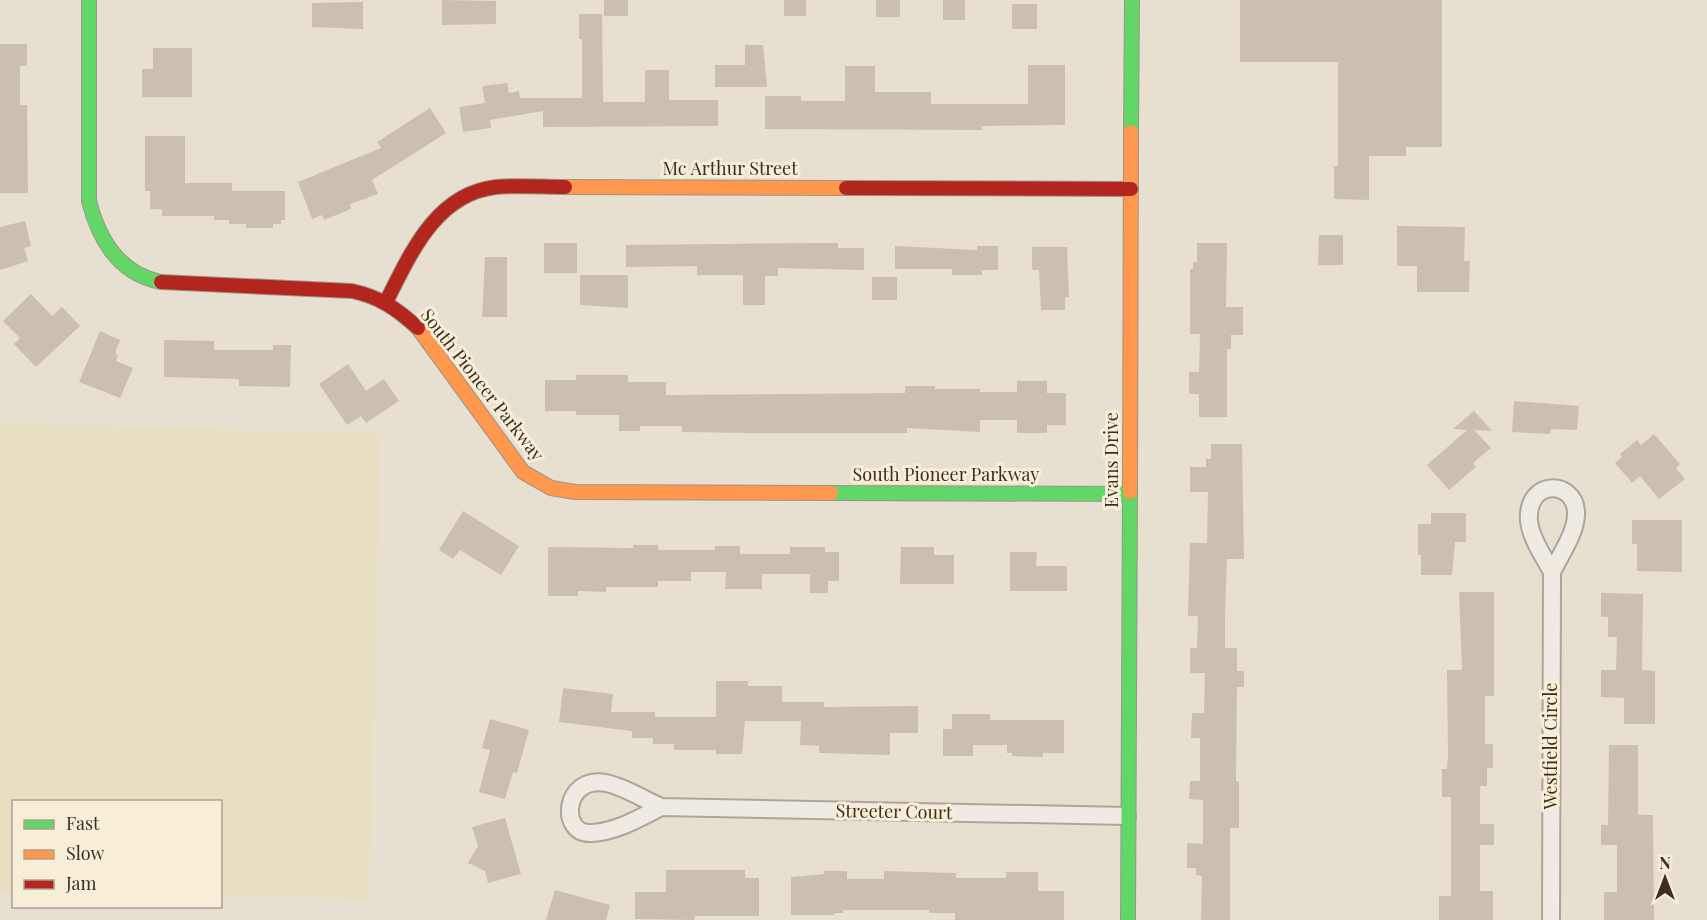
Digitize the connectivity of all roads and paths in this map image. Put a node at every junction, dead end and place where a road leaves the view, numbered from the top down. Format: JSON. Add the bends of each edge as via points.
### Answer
{"nodes":[{"id":1,"x":89,"y":0,"type":"edge"},
{"id":2,"x":1132,"y":0,"type":"edge"},
{"id":3,"x":1131,"y":189,"type":"junction"},
{"id":4,"x":386,"y":302,"type":"junction"},
{"id":5,"x":1130,"y":494,"type":"junction"},
{"id":6,"x":1552,"y":573,"type":"dead end"},
{"id":7,"x":660,"y":807,"type":"junction"},
{"id":8,"x":1127,"y":816,"type":"junction"},
{"id":9,"x":1128,"y":920,"type":"edge"},
{"id":10,"x":1551,"y":920,"type":"edge"}],
"edges":[{"from":1,"to":4,"type":"street","name":"South Pioneer Parkway","via":[[89,201],[99,234],[120,261],[144,278],[173,285],[352,291]]},
{"from":2,"to":3,"type":"street","name":"Evans Drive"},
{"from":3,"to":4,"type":"street","name":"Mc Arthur Street","via":[[495,187],[458,199],[431,221]]},
{"from":3,"to":5,"type":"street","name":"Evans Drive"},
{"from":4,"to":5,"type":"street","name":"South Pioneer Parkway","via":[[416,326],[516,464],[551,488],[574,492]]},
{"from":5,"to":8,"type":"street","name":"Evans Drive"},
{"from":6,"to":10,"type":"street","name":"Westfield Circle"},
{"from":7,"to":7,"type":"street","name":"Streeter Court","via":[[604,782],[576,790],[570,810],[572,821],[590,834],[626,825]]},
{"from":7,"to":8,"type":"street","name":"Streeter Court"},
{"from":8,"to":9,"type":"street","name":"Evans Drive"}]}
